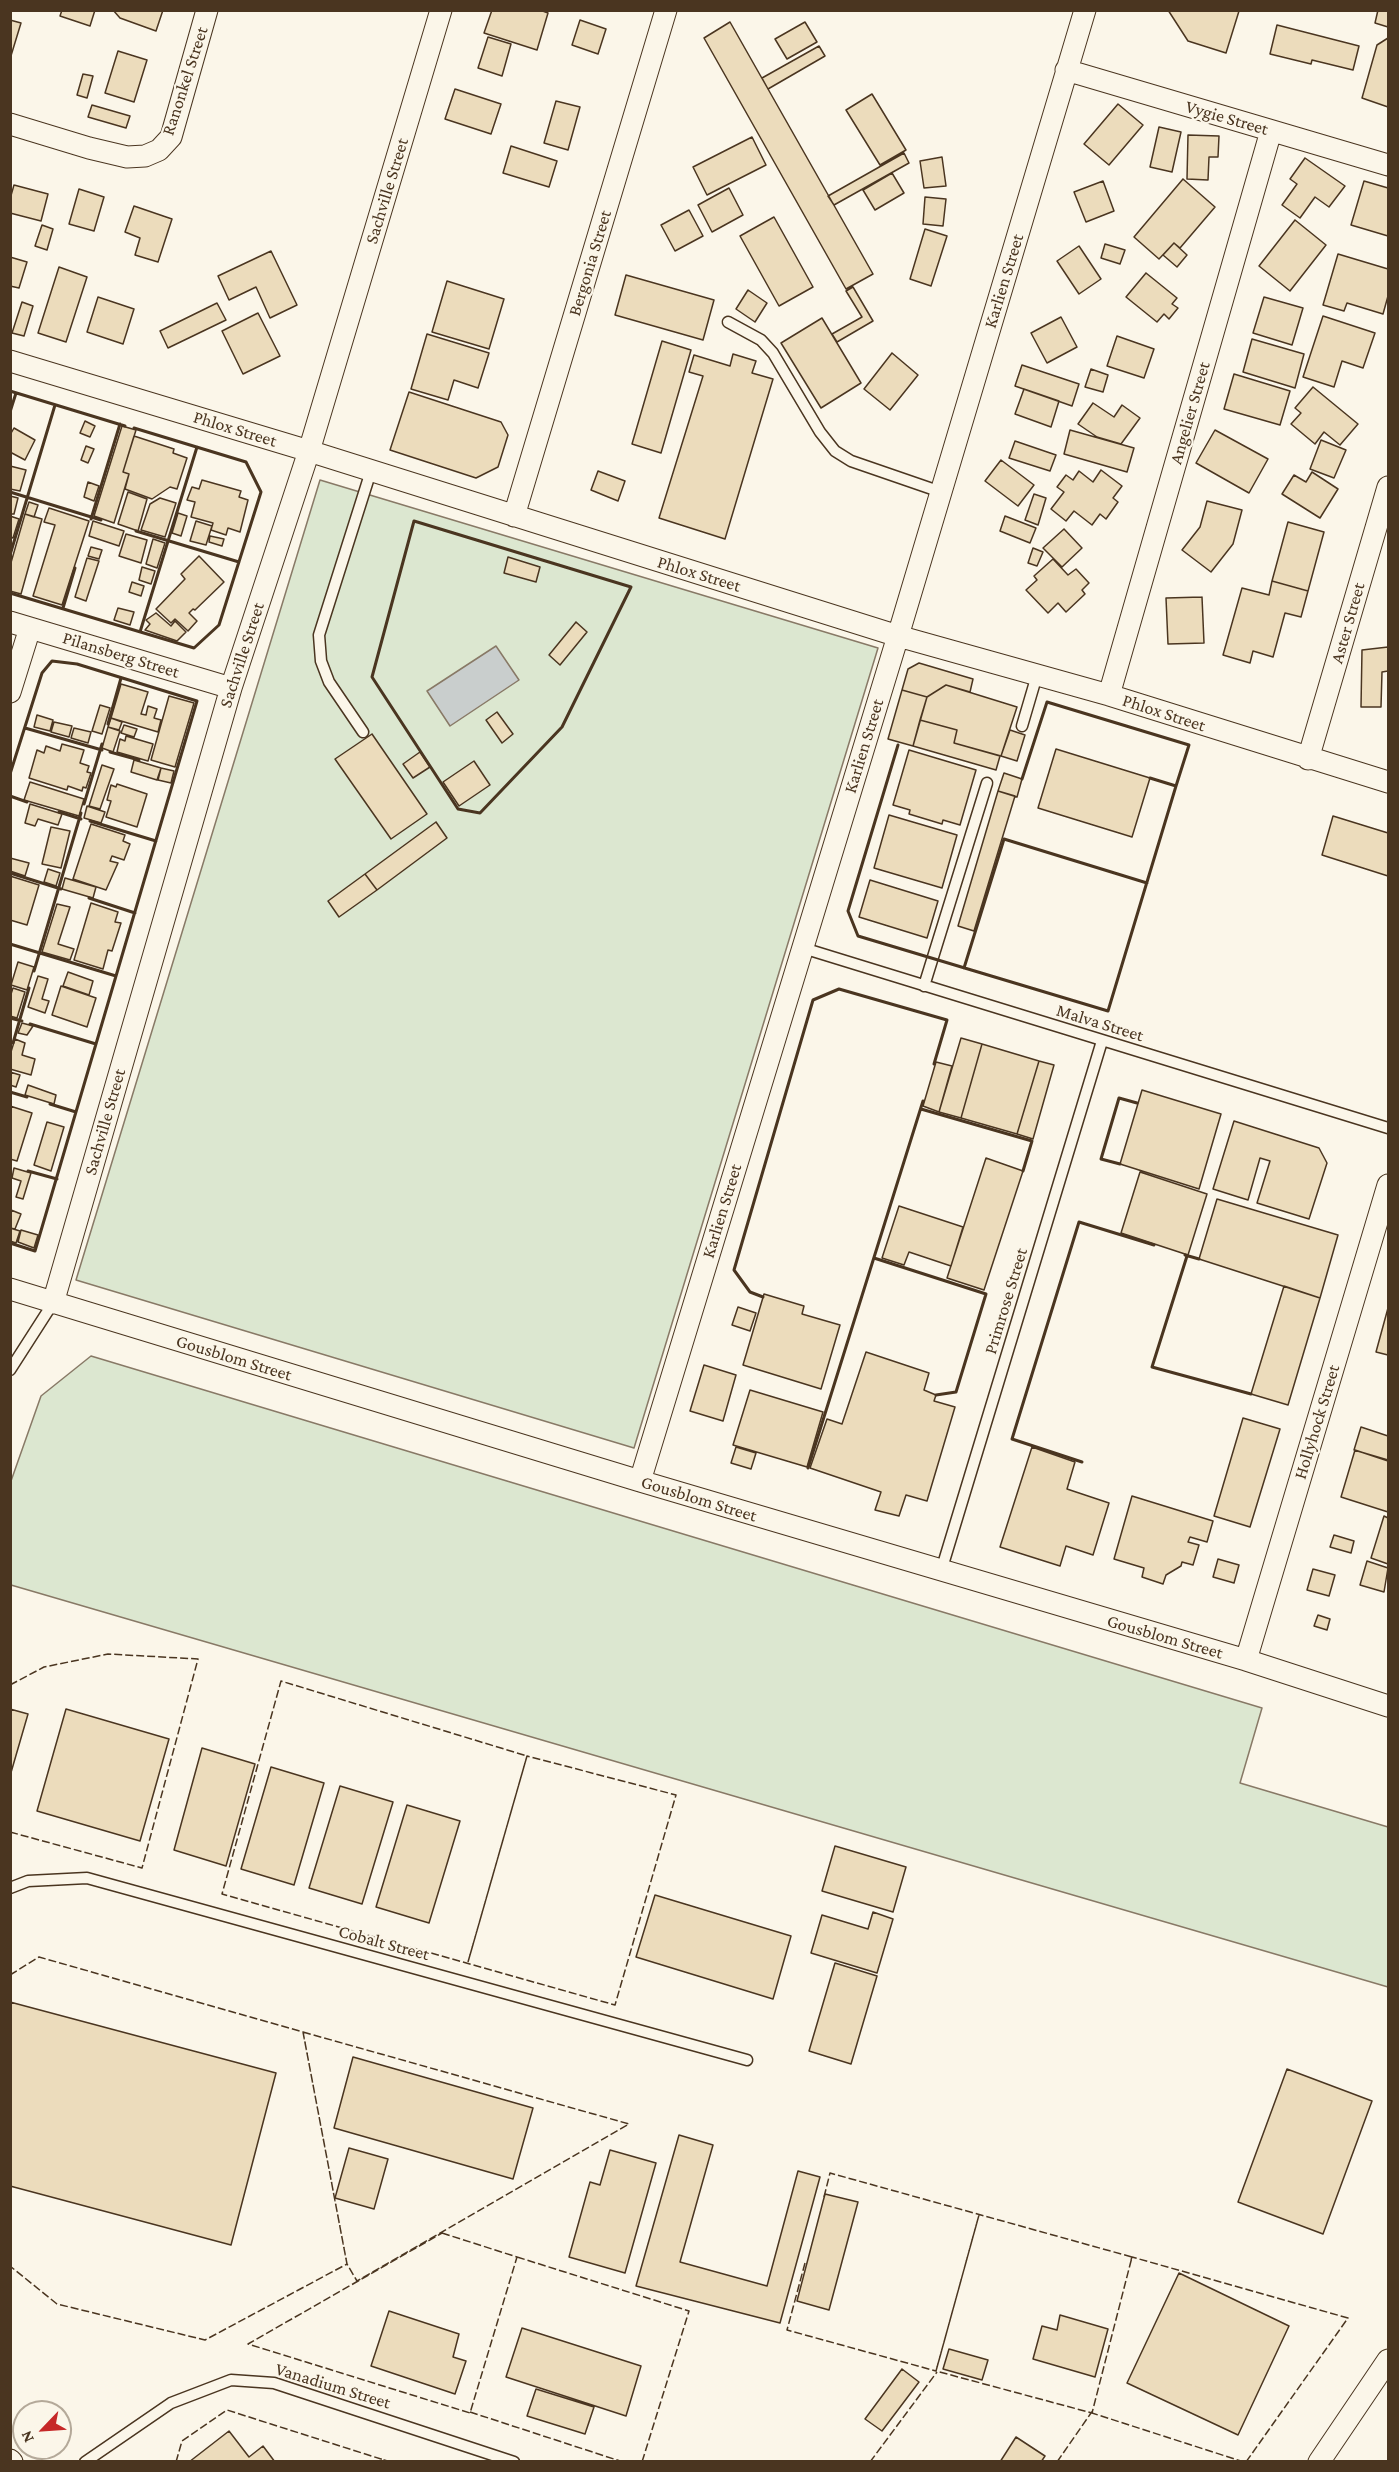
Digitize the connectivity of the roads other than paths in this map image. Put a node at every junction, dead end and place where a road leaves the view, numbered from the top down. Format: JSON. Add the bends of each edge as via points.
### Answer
{"nodes":[{"id":1,"x":207,"y":10,"type":"edge"},
{"id":2,"x":441,"y":10,"type":"edge"},
{"id":3,"x":666,"y":10,"type":"edge"},
{"id":4,"x":1085,"y":10,"type":"edge"},
{"id":5,"x":1066,"y":70,"type":"junction"},
{"id":6,"x":10,"y":124,"type":"edge"},
{"id":7,"x":1270,"y":131,"type":"junction"},
{"id":8,"x":1389,"y":165,"type":"edge"},
{"id":9,"x":728,"y":322,"type":"dead end"},
{"id":10,"x":10,"y":361,"type":"edge"},
{"id":11,"x":309,"y":452,"type":"junction"},
{"id":12,"x":371,"y":471,"type":"junction"},
{"id":13,"x":1389,"y":487,"type":"edge"},
{"id":14,"x":941,"y":492,"type":"junction"},
{"id":15,"x":514,"y":516,"type":"junction"},
{"id":16,"x":20,"y":625,"type":"edge"},
{"id":17,"x":898,"y":636,"type":"junction"},
{"id":18,"x":1038,"y":675,"type":"junction"},
{"id":19,"x":231,"y":688,"type":"junction"},
{"id":20,"x":10,"y":692,"type":"edge"},
{"id":21,"x":1109,"y":695,"type":"junction"},
{"id":22,"x":1022,"y":726,"type":"dead end"},
{"id":23,"x":363,"y":732,"type":"dead end"},
{"id":24,"x":1308,"y":759,"type":"junction"},
{"id":25,"x":1389,"y":782,"type":"edge"},
{"id":26,"x":987,"y":783,"type":"dead end"},
{"id":27,"x":802,"y":948,"type":"junction"},
{"id":28,"x":924,"y":986,"type":"junction"},
{"id":29,"x":1102,"y":1041,"type":"junction"},
{"id":30,"x":1389,"y":1128,"type":"edge"},
{"id":31,"x":1389,"y":1185,"type":"edge"},
{"id":32,"x":10,"y":1289,"type":"edge"},
{"id":33,"x":53,"y":1303,"type":"junction"},
{"id":34,"x":10,"y":1370,"type":"edge"},
{"id":35,"x":640,"y":1481,"type":"junction"},
{"id":36,"x":941,"y":1571,"type":"junction"},
{"id":37,"x":1246,"y":1660,"type":"junction"},
{"id":38,"x":1389,"y":1706,"type":"edge"},
{"id":39,"x":10,"y":1888,"type":"edge"},
{"id":40,"x":747,"y":2060,"type":"dead end"},
{"id":41,"x":1389,"y":2360,"type":"edge"},
{"id":42,"x":86,"y":2462,"type":"edge"},
{"id":43,"x":514,"y":2462,"type":"edge"},
{"id":44,"x":1319,"y":2462,"type":"edge"}],
"edges":[{"from":1,"to":6,"type":"street","name":"Ranonkel Street","via":[[171,137],[159,150],[127,157]]},
{"from":2,"to":11,"type":"street","name":"Sachville Street"},
{"from":3,"to":15,"type":"street","name":"Bergonia Street"},
{"from":4,"to":5,"type":"street","name":"Karlien Street"},
{"from":5,"to":7,"type":"street","name":"Vygie Street"},
{"from":5,"to":14,"type":"street","name":"Karlien Street"},
{"from":7,"to":8,"type":"street","name":"Vygie Street"},
{"from":7,"to":21,"type":"street","name":"Angelier Street"},
{"from":9,"to":14,"type":"lane","via":[[761,340],[773,353],[835,451],[851,461]]},
{"from":10,"to":11,"type":"street","name":"Phlox Street"},
{"from":11,"to":12,"type":"street","name":"Phlox Street"},
{"from":11,"to":19,"type":"street","name":"Sachville Street"},
{"from":12,"to":15,"type":"street","name":"Phlox Street"},
{"from":12,"to":23,"type":"lane","via":[[319,634],[321,661],[329,682]]},
{"from":13,"to":24,"type":"street","name":"Aster Street"},
{"from":14,"to":17,"type":"street","name":"Karlien Street"},
{"from":15,"to":17,"type":"street","name":"Phlox Street"},
{"from":16,"to":19,"type":"street","name":"Pilansberg Street"},
{"from":16,"to":20,"type":"street"},
{"from":17,"to":18,"type":"street","name":"Phlox Street"},
{"from":17,"to":27,"type":"street","name":"Karlien Street"},
{"from":18,"to":21,"type":"street","name":"Phlox Street"},
{"from":18,"to":22,"type":"lane"},
{"from":19,"to":33,"type":"street","name":"Sachville Street"},
{"from":21,"to":24,"type":"street","name":"Phlox Street"},
{"from":24,"to":25,"type":"street","name":"Phlox Street"},
{"from":26,"to":28,"type":"lane"},
{"from":27,"to":28,"type":"lane","name":"Malva Street"},
{"from":27,"to":35,"type":"street","name":"Karlien Street"},
{"from":28,"to":29,"type":"lane","name":"Malva Street"},
{"from":29,"to":30,"type":"lane","name":"Malva Street"},
{"from":29,"to":36,"type":"lane","name":"Primrose Street"},
{"from":31,"to":37,"type":"street","name":"Hollyhock Street"},
{"from":32,"to":33,"type":"street","name":"Gousblom Street"},
{"from":33,"to":34,"type":"lane"},
{"from":33,"to":35,"type":"street","name":"Gousblom Street"},
{"from":35,"to":36,"type":"street","name":"Gousblom Street"},
{"from":36,"to":37,"type":"street","name":"Gousblom Street"},
{"from":37,"to":38,"type":"street","name":"Gousblom Street"},
{"from":39,"to":40,"type":"lane","name":"Cobalt Street","via":[[28,1881],[87,1878]]},
{"from":41,"to":44,"type":"street"},
{"from":42,"to":43,"type":"lane","name":"Vanadium Street","via":[[171,2403],[231,2380],[274,2383]]}]}
